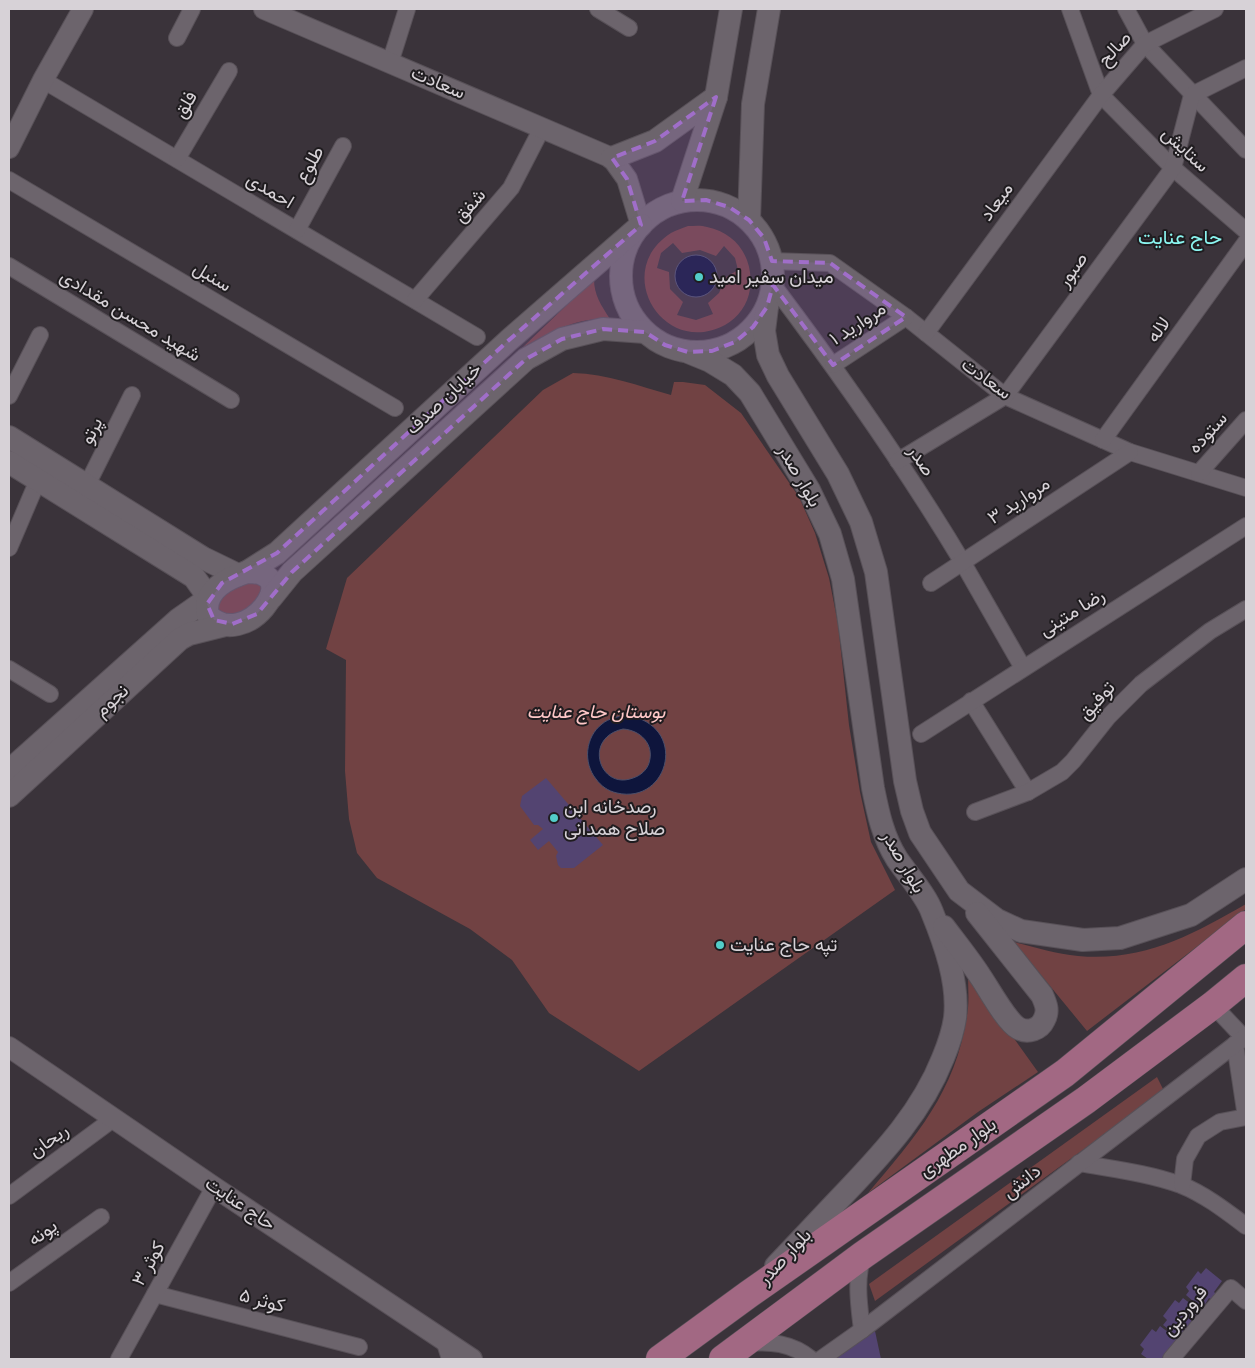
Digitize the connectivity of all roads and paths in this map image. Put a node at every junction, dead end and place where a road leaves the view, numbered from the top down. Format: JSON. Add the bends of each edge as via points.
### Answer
{"nodes":[{"id":1,"x":83,"y":9,"type":"edge"},
{"id":2,"x":192,"y":9,"type":"edge"},
{"id":3,"x":264,"y":9,"type":"edge"},
{"id":4,"x":407,"y":9,"type":"edge"},
{"id":5,"x":598,"y":9,"type":"edge"},
{"id":6,"x":731,"y":9,"type":"edge"},
{"id":7,"x":770,"y":9,"type":"edge"},
{"id":8,"x":1070,"y":9,"type":"edge"},
{"id":9,"x":1126,"y":9,"type":"edge"},
{"id":10,"x":1215,"y":9,"type":"edge"},
{"id":11,"x":291,"y":14,"type":"edge"},
{"id":12,"x":629,"y":28,"type":"dead end"},
{"id":13,"x":177,"y":38,"type":"dead end"},
{"id":14,"x":1145,"y":44,"type":"junction"},
{"id":15,"x":390,"y":63,"type":"junction"},
{"id":16,"x":1246,"y":68,"type":"edge"},
{"id":17,"x":229,"y":71,"type":"dead end"},
{"id":18,"x":43,"y":80,"type":"junction"},
{"id":19,"x":1101,"y":94,"type":"junction"},
{"id":20,"x":1192,"y":95,"type":"junction"},
{"id":21,"x":716,"y":97,"type":"junction"},
{"id":22,"x":542,"y":128,"type":"junction"},
{"id":23,"x":344,"y":146,"type":"dead end"},
{"id":24,"x":9,"y":148,"type":"edge"},
{"id":25,"x":1246,"y":150,"type":"edge"},
{"id":26,"x":612,"y":158,"type":"junction"},
{"id":27,"x":177,"y":159,"type":"junction"},
{"id":28,"x":1173,"y":168,"type":"junction"},
{"id":29,"x":9,"y":180,"type":"edge"},
{"id":30,"x":682,"y":201,"type":"junction"},
{"id":31,"x":749,"y":220,"type":"junction"},
{"id":32,"x":640,"y":224,"type":"junction"},
{"id":33,"x":297,"y":230,"type":"junction"},
{"id":34,"x":1246,"y":231,"type":"edge"},
{"id":35,"x":1246,"y":242,"type":"edge"},
{"id":36,"x":772,"y":261,"type":"junction"},
{"id":37,"x":9,"y":266,"type":"edge"},
{"id":38,"x":773,"y":284,"type":"junction"},
{"id":39,"x":415,"y":300,"type":"junction"},
{"id":40,"x":767,"y":308,"type":"junction"},
{"id":41,"x":906,"y":317,"type":"junction"},
{"id":42,"x":645,"y":332,"type":"junction"},
{"id":43,"x":926,"y":333,"type":"junction"},
{"id":44,"x":40,"y":335,"type":"dead end"},
{"id":45,"x":477,"y":337,"type":"dead end"},
{"id":46,"x":688,"y":352,"type":"junction"},
{"id":47,"x":833,"y":365,"type":"junction"},
{"id":48,"x":132,"y":395,"type":"dead end"},
{"id":49,"x":9,"y":396,"type":"edge"},
{"id":50,"x":1005,"y":396,"type":"junction"},
{"id":51,"x":231,"y":400,"type":"dead end"},
{"id":52,"x":395,"y":408,"type":"dead end"},
{"id":53,"x":1246,"y":420,"type":"edge"},
{"id":54,"x":9,"y":437,"type":"edge"},
{"id":55,"x":1103,"y":440,"type":"junction"},
{"id":56,"x":1130,"y":452,"type":"junction"},
{"id":57,"x":898,"y":461,"type":"junction"},
{"id":58,"x":9,"y":462,"type":"edge"},
{"id":59,"x":1199,"y":473,"type":"junction"},
{"id":60,"x":38,"y":480,"type":"junction"},
{"id":61,"x":87,"y":485,"type":"junction"},
{"id":62,"x":1246,"y":488,"type":"edge"},
{"id":63,"x":1246,"y":526,"type":"edge"},
{"id":64,"x":9,"y":548,"type":"edge"},
{"id":65,"x":962,"y":562,"type":"junction"},
{"id":66,"x":242,"y":573,"type":"junction"},
{"id":67,"x":930,"y":583,"type":"dead end"},
{"id":68,"x":209,"y":598,"type":"junction"},
{"id":69,"x":271,"y":598,"type":"junction"},
{"id":70,"x":1246,"y":609,"type":"edge"},
{"id":71,"x":225,"y":625,"type":"junction"},
{"id":72,"x":1022,"y":668,"type":"junction"},
{"id":73,"x":9,"y":669,"type":"edge"},
{"id":74,"x":50,"y":694,"type":"dead end"},
{"id":75,"x":971,"y":701,"type":"junction"},
{"id":76,"x":920,"y":734,"type":"dead end"},
{"id":77,"x":9,"y":771,"type":"edge"},
{"id":78,"x":1028,"y":792,"type":"junction"},
{"id":79,"x":9,"y":796,"type":"edge"},
{"id":80,"x":975,"y":812,"type":"dead end"},
{"id":81,"x":1246,"y":879,"type":"edge"},
{"id":82,"x":959,"y":891,"type":"junction"},
{"id":83,"x":932,"y":910,"type":"junction"},
{"id":84,"x":1246,"y":925,"type":"edge"},
{"id":85,"x":1246,"y":978,"type":"edge"},
{"id":86,"x":1213,"y":1005,"type":"junction"},
{"id":87,"x":1243,"y":1039,"type":"edge"},
{"id":88,"x":9,"y":1048,"type":"edge"},
{"id":89,"x":1246,"y":1117,"type":"edge"},
{"id":90,"x":113,"y":1119,"type":"junction"},
{"id":91,"x":1078,"y":1163,"type":"junction"},
{"id":92,"x":1182,"y":1185,"type":"junction"},
{"id":93,"x":214,"y":1188,"type":"junction"},
{"id":94,"x":9,"y":1196,"type":"edge"},
{"id":95,"x":101,"y":1216,"type":"dead end"},
{"id":96,"x":1246,"y":1226,"type":"edge"},
{"id":97,"x":863,"y":1255,"type":"junction"},
{"id":98,"x":9,"y":1283,"type":"edge"},
{"id":99,"x":155,"y":1294,"type":"junction"},
{"id":100,"x":749,"y":1294,"type":"junction"},
{"id":101,"x":1246,"y":1301,"type":"edge"},
{"id":102,"x":862,"y":1330,"type":"junction"},
{"id":103,"x":444,"y":1340,"type":"junction"},
{"id":104,"x":746,"y":1343,"type":"junction"},
{"id":105,"x":359,"y":1347,"type":"dead end"},
{"id":106,"x":119,"y":1359,"type":"edge"},
{"id":107,"x":450,"y":1359,"type":"edge"},
{"id":108,"x":472,"y":1359,"type":"edge"},
{"id":109,"x":660,"y":1359,"type":"edge"},
{"id":110,"x":723,"y":1359,"type":"edge"},
{"id":111,"x":811,"y":1359,"type":"edge"},
{"id":112,"x":821,"y":1359,"type":"edge"},
{"id":113,"x":1171,"y":1359,"type":"edge"}],
"edges":[{"from":1,"to":18,"type":"street"},
{"from":2,"to":13,"type":"street"},
{"from":3,"to":11,"type":"street","name":"سعادت"},
{"from":4,"to":15,"type":"street"},
{"from":5,"to":12,"type":"street"},
{"from":6,"to":21,"type":"main road"},
{"from":7,"to":31,"type":"main road","via":[[753,104]]},
{"from":8,"to":19,"type":"street"},
{"from":9,"to":14,"type":"street"},
{"from":10,"to":14,"type":"street","name":"صالح"},
{"from":11,"to":15,"type":"street","name":"سعادت"},
{"from":14,"to":19,"type":"street","name":"صالح"},
{"from":14,"to":20,"type":"street"},
{"from":15,"to":22,"type":"street","name":"سعادت"},
{"from":16,"to":20,"type":"street"},
{"from":17,"to":27,"type":"street","name":"فلق"},
{"from":18,"to":24,"type":"street"},
{"from":18,"to":27,"type":"street","name":"احمدی"},
{"from":19,"to":28,"type":"street","name":"ستایش"},
{"from":19,"to":43,"type":"street","name":"میعاد"},
{"from":20,"to":25,"type":"street"},
{"from":20,"to":28,"type":"street"},
{"from":21,"to":26,"type":"main road","via":[[655,141]]},
{"from":21,"to":30,"type":"main road"},
{"from":22,"to":26,"type":"street","name":"سعادت"},
{"from":22,"to":39,"type":"street","name":"شفق","via":[[511,188]]},
{"from":23,"to":33,"type":"street","name":"طلوع"},
{"from":26,"to":32,"type":"street","via":[[627,179]]},
{"from":27,"to":33,"type":"street","name":"احمدی"},
{"from":28,"to":34,"type":"street","name":"ستایش"},
{"from":28,"to":50,"type":"street","name":"صبور"},
{"from":29,"to":52,"type":"street","name":"سنبل"},
{"from":30,"to":31,"type":"main road","via":[[706,200],[729,206]]},
{"from":30,"to":32,"type":"main road","via":[[659,210]]},
{"from":31,"to":36,"type":"main road","via":[[764,238]]},
{"from":32,"to":42,"type":"main road","via":[[627,244],[621,275],[622,291],[630,314]]},
{"from":32,"to":66,"type":"main road","name":"خیابان صدف","via":[[277,554]]},
{"from":33,"to":39,"type":"street","name":"احمدی"},
{"from":35,"to":55,"type":"street","name":"لاله"},
{"from":36,"to":38,"type":"main road"},
{"from":36,"to":41,"type":"street","name":"سعادت","via":[[830,263]]},
{"from":37,"to":51,"type":"street","name":"شهید محسن مقدادی"},
{"from":38,"to":40,"type":"main road"},
{"from":38,"to":47,"type":"street","name":"صدر"},
{"from":39,"to":45,"type":"street","name":"احمدی"},
{"from":40,"to":46,"type":"main road","via":[[754,328],[735,342],[712,351]]},
{"from":40,"to":82,"type":"main road","name":"بلوار صدر","via":[[764,331],[768,354],[838,474],[861,522],[876,572],[912,811],[920,833]]},
{"from":41,"to":43,"type":"street","name":"سعادت"},
{"from":41,"to":47,"type":"street","name":"مروارید ۱"},
{"from":42,"to":46,"type":"main road","via":[[665,346]]},
{"from":42,"to":69,"type":"main road","name":"خیابان صدف","via":[[603,329],[562,339],[526,359],[292,572]]},
{"from":43,"to":50,"type":"street","name":"سعادت"},
{"from":44,"to":49,"type":"street"},
{"from":46,"to":83,"type":"main road","name":"بلوار صدر","via":[[733,375],[750,393],[809,490],[830,534],[843,579],[879,820],[896,857]]},
{"from":47,"to":57,"type":"street","name":"صدر"},
{"from":48,"to":61,"type":"street","name":"پرتو"},
{"from":50,"to":55,"type":"street","name":"سعادت"},
{"from":50,"to":57,"type":"street"},
{"from":53,"to":59,"type":"street","name":"ستوده"},
{"from":54,"to":61,"type":"main road"},
{"from":55,"to":56,"type":"street","name":"سعادت"},
{"from":56,"to":59,"type":"street","name":"سعادت"},
{"from":56,"to":65,"type":"street","name":"مروارید ۳"},
{"from":57,"to":65,"type":"street","name":"صدر"},
{"from":58,"to":60,"type":"main road"},
{"from":59,"to":62,"type":"street","name":"سعادت"},
{"from":60,"to":64,"type":"street"},
{"from":60,"to":68,"type":"main road","via":[[194,577]]},
{"from":61,"to":66,"type":"main road","via":[[203,558]]},
{"from":63,"to":72,"type":"street","name":"رضا متینی"},
{"from":65,"to":67,"type":"street","name":"مروارید ۳"},
{"from":65,"to":72,"type":"street","name":"صدر"},
{"from":66,"to":68,"type":"main road","via":[[222,583]]},
{"from":66,"to":69,"type":"main road","via":[[259,573],[269,579]]},
{"from":68,"to":71,"type":"main road","via":[[206,604],[208,614]]},
{"from":68,"to":77,"type":"main road","name":"نجوم","via":[[179,619]]},
{"from":69,"to":71,"type":"main road","via":[[257,614],[243,622]]},
{"from":70,"to":78,"type":"street","name":"توفیق","via":[[1210,631],[1141,684],[1108,717],[1062,772]]},
{"from":71,"to":79,"type":"main road","name":"نجوم","via":[[180,639]]},
{"from":72,"to":75,"type":"street","name":"رضا متینی"},
{"from":73,"to":74,"type":"street"},
{"from":75,"to":76,"type":"street","name":"رضا متینی"},
{"from":75,"to":78,"type":"street"},
{"from":78,"to":80,"type":"street","name":"توفیق"},
{"from":81,"to":82,"type":"main road","name":"بلوار صدر","via":[[1191,915],[1120,938],[1083,940],[1021,931],[998,920]]},
{"from":82,"to":83,"type":"main road","via":[[1042,995],[1047,1008],[1041,1026],[1020,1030],[1011,1023]]},
{"from":83,"to":100,"type":"main road","name":"بلوار صدر","via":[[954,986],[955,1018],[934,1079],[889,1146]]},
{"from":84,"to":100,"type":"highway","name":"بلوار مطهری","via":[[1066,1072]]},
{"from":85,"to":86,"type":"highway","name":"بلوار مطهری"},
{"from":86,"to":87,"type":"street"},
{"from":86,"to":97,"type":"highway","name":"بلوار مطهری","via":[[1086,1100]]},
{"from":87,"to":89,"type":"street"},
{"from":87,"to":91,"type":"street","name":"دانش"},
{"from":88,"to":90,"type":"street","name":"حاج عنایت"},
{"from":89,"to":92,"type":"street","via":[[1220,1122],[1198,1136],[1185,1159]]},
{"from":90,"to":93,"type":"street","name":"حاج عنایت"},
{"from":90,"to":94,"type":"street","name":"ریحان"},
{"from":91,"to":92,"type":"street"},
{"from":91,"to":102,"type":"street","name":"دانش"},
{"from":92,"to":96,"type":"street"},
{"from":93,"to":99,"type":"street","name":"کوثر ۳"},
{"from":93,"to":103,"type":"street","name":"حاج عنایت"},
{"from":95,"to":98,"type":"street","name":"پونه"},
{"from":97,"to":102,"type":"street","via":[[858,1282]]},
{"from":97,"to":104,"type":"highway","name":"بلوار مطهری"},
{"from":99,"to":105,"type":"street","name":"کوثر ۵"},
{"from":99,"to":106,"type":"street","name":"کوثر ۳"},
{"from":100,"to":109,"type":"highway","name":"بلوار مطهری"},
{"from":101,"to":113,"type":"street","name":"فروردین","via":[[1231,1288]]},
{"from":102,"to":112,"type":"street","name":"دانش"},
{"from":103,"to":107,"type":"street"},
{"from":103,"to":108,"type":"street","name":"حاج عنایت"},
{"from":104,"to":110,"type":"highway","name":"بلوار مطهری"},
{"from":104,"to":111,"type":"street","via":[[777,1343]]}]}
